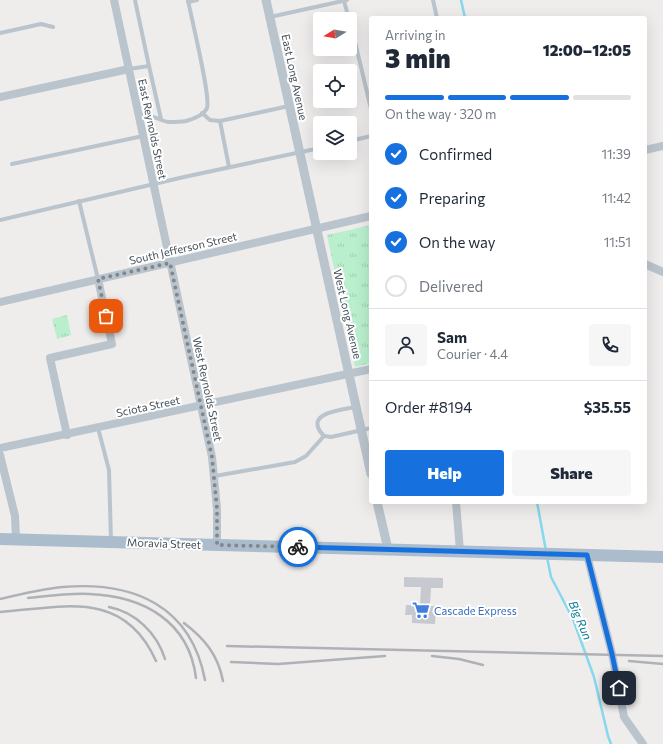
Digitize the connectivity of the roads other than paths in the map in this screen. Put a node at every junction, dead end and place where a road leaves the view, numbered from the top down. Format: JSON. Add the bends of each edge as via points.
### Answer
{"nodes":[{"id":1,"x":114,"y":0,"type":"edge"},
{"id":2,"x":135,"y":0,"type":"edge"},
{"id":3,"x":197,"y":0,"type":"edge"},
{"id":4,"x":266,"y":0,"type":"edge"},
{"id":5,"x":346,"y":0,"type":"edge"},
{"id":6,"x":433,"y":0,"type":"edge"},
{"id":7,"x":188,"y":1,"type":"edge"},
{"id":8,"x":348,"y":12,"type":"edge"},
{"id":9,"x":437,"y":16,"type":"edge"},
{"id":10,"x":270,"y":17,"type":"junction"},
{"id":11,"x":53,"y":27,"type":"dead end"},
{"id":12,"x":0,"y":33,"type":"edge"},
{"id":13,"x":357,"y":50,"type":"edge"},
{"id":14,"x":149,"y":66,"type":"junction"},
{"id":15,"x":129,"y":69,"type":"junction"},
{"id":16,"x":0,"y":97,"type":"edge"},
{"id":17,"x":369,"y":101,"type":"edge"},
{"id":18,"x":289,"y":106,"type":"junction"},
{"id":19,"x":202,"y":113,"type":"junction"},
{"id":20,"x":139,"y":115,"type":"junction"},
{"id":21,"x":161,"y":119,"type":"junction"},
{"id":22,"x":220,"y":121,"type":"junction"},
{"id":23,"x":143,"y":136,"type":"junction"},
{"id":24,"x":369,"y":136,"type":"edge"},
{"id":25,"x":357,"y":139,"type":"edge"},
{"id":26,"x":663,"y":146,"type":"edge"},
{"id":27,"x":313,"y":149,"type":"edge"},
{"id":28,"x":647,"y":150,"type":"edge"},
{"id":29,"x":300,"y":152,"type":"junction"},
{"id":30,"x":12,"y":164,"type":"dead end"},
{"id":31,"x":229,"y":167,"type":"junction"},
{"id":32,"x":153,"y":185,"type":"junction"},
{"id":33,"x":79,"y":201,"type":"junction"},
{"id":34,"x":369,"y":216,"type":"edge"},
{"id":35,"x":0,"y":220,"type":"edge"},
{"id":36,"x":316,"y":229,"type":"junction"},
{"id":37,"x":170,"y":263,"type":"junction"},
{"id":38,"x":647,"y":265,"type":"edge"},
{"id":39,"x":663,"y":272,"type":"edge"},
{"id":40,"x":98,"y":279,"type":"junction"},
{"id":41,"x":0,"y":302,"type":"edge"},
{"id":42,"x":369,"y":369,"type":"edge"},
{"id":43,"x":349,"y":374,"type":"junction"},
{"id":44,"x":201,"y":406,"type":"junction"},
{"id":45,"x":356,"y":407,"type":"junction"},
{"id":46,"x":98,"y":428,"type":"junction"},
{"id":47,"x":369,"y":428,"type":"edge"},
{"id":48,"x":362,"y":430,"type":"junction"},
{"id":49,"x":67,"y":435,"type":"junction"},
{"id":50,"x":324,"y":436,"type":"junction"},
{"id":51,"x":0,"y":448,"type":"edge"},
{"id":52,"x":0,"y":455,"type":"edge"},
{"id":53,"x":369,"y":464,"type":"edge"},
{"id":54,"x":215,"y":476,"type":"junction"},
{"id":55,"x":377,"y":504,"type":"edge"},
{"id":56,"x":456,"y":504,"type":"edge"},
{"id":57,"x":0,"y":539,"type":"edge"},
{"id":58,"x":16,"y":539,"type":"junction"},
{"id":59,"x":111,"y":542,"type":"junction"},
{"id":60,"x":217,"y":545,"type":"junction"},
{"id":61,"x":388,"y":549,"type":"junction"},
{"id":62,"x":460,"y":551,"type":"junction"},
{"id":63,"x":587,"y":555,"type":"junction"},
{"id":64,"x":663,"y":557,"type":"edge"},
{"id":65,"x":643,"y":744,"type":"edge"}],
"edges":[{"from":1,"to":15,"type":"street","name":"East Reynolds Street"},
{"from":2,"to":14,"type":"lane"},
{"from":3,"to":7,"type":"lane"},
{"from":4,"to":10,"type":"street","name":"East Long Avenue"},
{"from":5,"to":8,"type":"lane"},
{"from":5,"to":10,"type":"lane"},
{"from":6,"to":9,"type":"lane"},
{"from":7,"to":19,"type":"lane","via":[[207,92],[207,107]]},
{"from":10,"to":18,"type":"street","name":"East Long Avenue"},
{"from":11,"to":12,"type":"lane","via":[[43,24]]},
{"from":13,"to":17,"type":"lane"},
{"from":14,"to":15,"type":"lane"},
{"from":14,"to":21,"type":"lane"},
{"from":15,"to":16,"type":"street"},
{"from":15,"to":20,"type":"street","name":"East Reynolds Street"},
{"from":18,"to":22,"type":"lane"},
{"from":18,"to":29,"type":"street","name":"East Long Avenue"},
{"from":19,"to":21,"type":"lane","via":[[185,121],[168,122]]},
{"from":19,"to":22,"type":"lane","via":[[210,120]]},
{"from":20,"to":21,"type":"lane","via":[[145,114]]},
{"from":20,"to":23,"type":"street","name":"East Reynolds Street"},
{"from":22,"to":31,"type":"lane"},
{"from":23,"to":30,"type":"lane"},
{"from":23,"to":32,"type":"street","name":"East Reynolds Street"},
{"from":24,"to":25,"type":"lane"},
{"from":26,"to":28,"type":"street"},
{"from":27,"to":29,"type":"lane"},
{"from":29,"to":31,"type":"lane"},
{"from":29,"to":36,"type":"street","name":"East Long Avenue"},
{"from":31,"to":32,"type":"lane"},
{"from":32,"to":33,"type":"lane"},
{"from":32,"to":37,"type":"street","name":"East Reynolds Street"},
{"from":33,"to":35,"type":"lane"},
{"from":33,"to":40,"type":"lane"},
{"from":34,"to":36,"type":"street","name":"South Jefferson Street"},
{"from":36,"to":37,"type":"street","name":"South Jefferson Street"},
{"from":36,"to":43,"type":"street","name":"West Long Avenue"},
{"from":37,"to":40,"type":"street","name":"South Jefferson Street"},
{"from":37,"to":44,"type":"street","name":"West Reynolds Street"},
{"from":38,"to":39,"type":"street"},
{"from":40,"to":41,"type":"street","name":"South Jefferson Street"},
{"from":40,"to":49,"type":"street","via":[[112,344],[50,358]]},
{"from":42,"to":43,"type":"street","name":"Sciota Street"},
{"from":43,"to":44,"type":"street","name":"Sciota Street"},
{"from":43,"to":45,"type":"street","name":"West Long Avenue"},
{"from":44,"to":46,"type":"street","name":"Sciota Street"},
{"from":44,"to":54,"type":"street","name":"West Reynolds Street"},
{"from":45,"to":48,"type":"street","name":"West Long Avenue"},
{"from":45,"to":50,"type":"lane","via":[[326,413],[319,418],[318,430]]},
{"from":46,"to":49,"type":"street","name":"Sciota Street"},
{"from":46,"to":59,"type":"lane","via":[[109,470]]},
{"from":47,"to":48,"type":"lane"},
{"from":48,"to":50,"type":"lane","via":[[331,437]]},
{"from":48,"to":53,"type":"street","name":"West Long Avenue"},
{"from":49,"to":51,"type":"street","name":"Sciota Street"},
{"from":50,"to":54,"type":"lane","via":[[306,456],[295,462]]},
{"from":52,"to":58,"type":"street","via":[[15,516]]},
{"from":54,"to":60,"type":"street","name":"West Reynolds Street"},
{"from":55,"to":61,"type":"street"},
{"from":56,"to":62,"type":"street"},
{"from":57,"to":58,"type":"main road","name":"Moravia Street"},
{"from":58,"to":59,"type":"main road","name":"Moravia Street"},
{"from":59,"to":60,"type":"main road","name":"Moravia Street"},
{"from":60,"to":61,"type":"main road","name":"Moravia Street"},
{"from":61,"to":62,"type":"main road","name":"Moravia Street"},
{"from":62,"to":63,"type":"main road","name":"Moravia Street"},
{"from":63,"to":64,"type":"main road","name":"Moravia Street"},
{"from":63,"to":65,"type":"street","via":[[612,654],[624,717]]}]}
